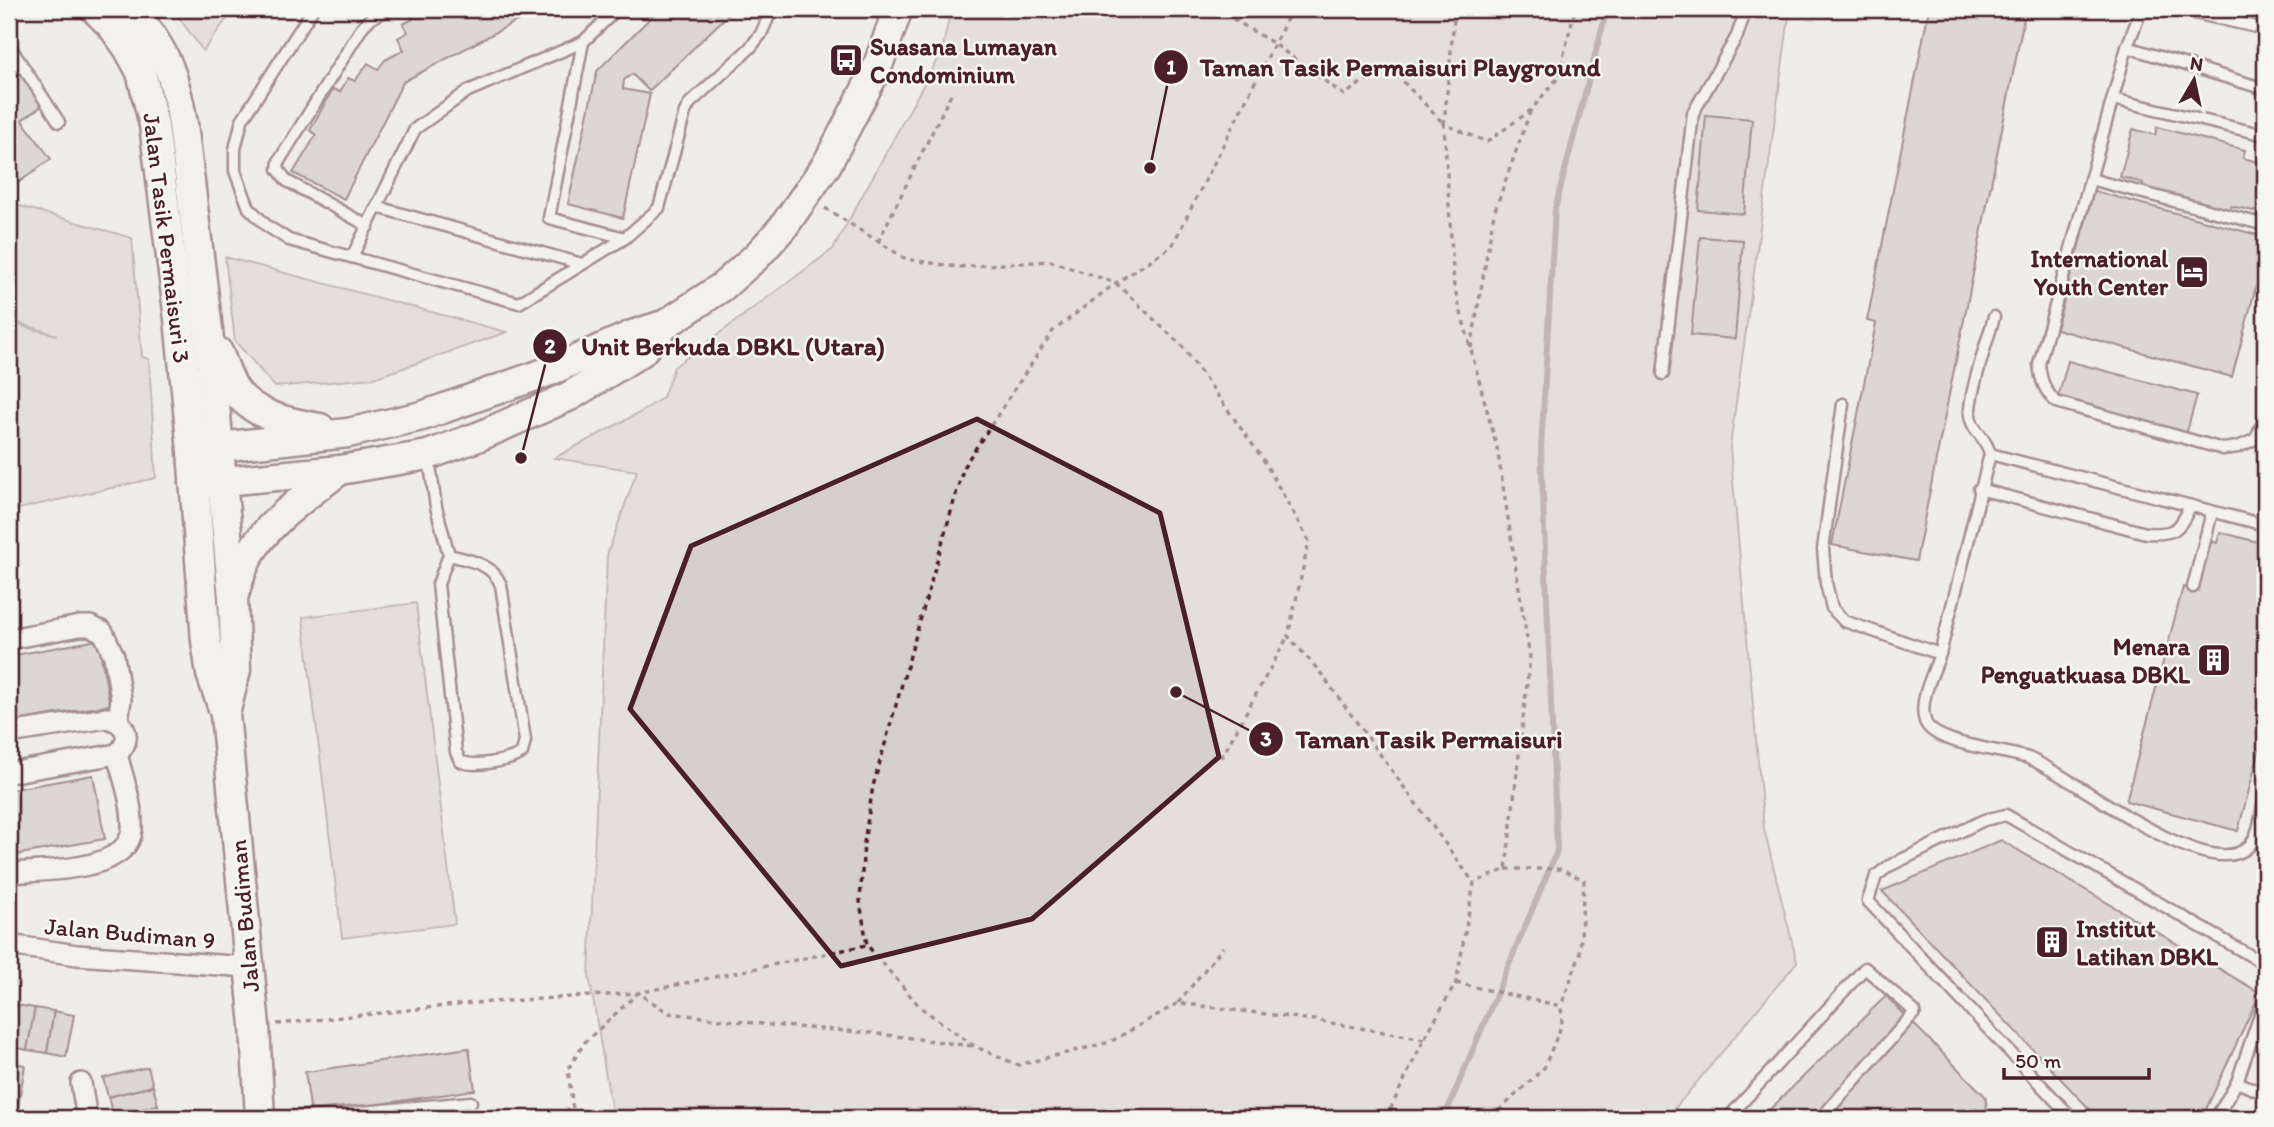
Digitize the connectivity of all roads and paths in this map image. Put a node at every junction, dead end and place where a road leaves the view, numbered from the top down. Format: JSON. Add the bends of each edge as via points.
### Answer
{"nodes":[{"id":1,"x":95,"y":9,"type":"edge"},
{"id":2,"x":131,"y":9,"type":"edge"},
{"id":3,"x":313,"y":9,"type":"edge"},
{"id":4,"x":388,"y":9,"type":"edge"},
{"id":5,"x":617,"y":9,"type":"edge"},
{"id":6,"x":772,"y":9,"type":"edge"},
{"id":7,"x":1216,"y":9,"type":"edge"},
{"id":8,"x":1292,"y":9,"type":"edge"},
{"id":9,"x":1455,"y":9,"type":"edge"},
{"id":10,"x":1575,"y":9,"type":"edge"},
{"id":11,"x":1746,"y":9,"type":"edge"},
{"id":12,"x":2149,"y":9,"type":"edge"},
{"id":13,"x":2177,"y":9,"type":"edge"},
{"id":14,"x":888,"y":12,"type":"edge"},
{"id":15,"x":2265,"y":29,"type":"edge"},
{"id":16,"x":583,"y":42,"type":"junction"},
{"id":17,"x":1273,"y":43,"type":"junction"},
{"id":18,"x":9,"y":45,"type":"edge"},
{"id":19,"x":2127,"y":47,"type":"junction"},
{"id":20,"x":2265,"y":89,"type":"edge"},
{"id":21,"x":952,"y":92,"type":"dead end"},
{"id":22,"x":2113,"y":99,"type":"junction"},
{"id":23,"x":1531,"y":110,"type":"junction"},
{"id":24,"x":59,"y":122,"type":"dead end"},
{"id":25,"x":1444,"y":124,"type":"junction"},
{"id":26,"x":2265,"y":135,"type":"edge"},
{"id":27,"x":2090,"y":179,"type":"junction"},
{"id":28,"x":806,"y":195,"type":"junction"},
{"id":29,"x":377,"y":206,"type":"junction"},
{"id":30,"x":2265,"y":225,"type":"edge"},
{"id":31,"x":368,"y":226,"type":"junction"},
{"id":32,"x":625,"y":238,"type":"junction"},
{"id":33,"x":878,"y":242,"type":"junction"},
{"id":34,"x":352,"y":257,"type":"junction"},
{"id":35,"x":582,"y":264,"type":"junction"},
{"id":36,"x":1116,"y":283,"type":"junction"},
{"id":37,"x":1994,"y":317,"type":"dead end"},
{"id":38,"x":666,"y":324,"type":"junction"},
{"id":39,"x":208,"y":330,"type":"junction"},
{"id":40,"x":1471,"y":350,"type":"junction"},
{"id":41,"x":1663,"y":374,"type":"dead end"},
{"id":42,"x":1843,"y":404,"type":"dead end"},
{"id":43,"x":2265,"y":417,"type":"edge"},
{"id":44,"x":348,"y":433,"type":"junction"},
{"id":45,"x":206,"y":449,"type":"junction"},
{"id":46,"x":1990,"y":454,"type":"junction"},
{"id":47,"x":428,"y":455,"type":"junction"},
{"id":48,"x":340,"y":470,"type":"junction"},
{"id":49,"x":222,"y":481,"type":"junction"},
{"id":50,"x":194,"y":484,"type":"junction"},
{"id":51,"x":1979,"y":489,"type":"junction"},
{"id":52,"x":2190,"y":506,"type":"junction"},
{"id":53,"x":2212,"y":512,"type":"junction"},
{"id":54,"x":2265,"y":526,"type":"edge"},
{"id":55,"x":449,"y":555,"type":"junction"},
{"id":56,"x":2193,"y":587,"type":"dead end"},
{"id":57,"x":233,"y":598,"type":"junction"},
{"id":58,"x":1287,"y":636,"type":"junction"},
{"id":59,"x":9,"y":639,"type":"edge"},
{"id":60,"x":1940,"y":654,"type":"junction"},
{"id":61,"x":225,"y":714,"type":"junction"},
{"id":62,"x":117,"y":721,"type":"junction"},
{"id":63,"x":9,"y":733,"type":"edge"},
{"id":64,"x":117,"y":754,"type":"junction"},
{"id":65,"x":1222,"y":758,"type":"dead end"},
{"id":66,"x":9,"y":774,"type":"edge"},
{"id":67,"x":2265,"y":797,"type":"edge"},
{"id":68,"x":1506,"y":869,"type":"junction"},
{"id":69,"x":9,"y":873,"type":"edge"},
{"id":70,"x":1474,"y":883,"type":"junction"},
{"id":71,"x":9,"y":945,"type":"edge"},
{"id":72,"x":867,"y":945,"type":"junction"},
{"id":73,"x":1223,"y":947,"type":"dead end"},
{"id":74,"x":2265,"y":964,"type":"edge"},
{"id":75,"x":248,"y":967,"type":"junction"},
{"id":76,"x":1456,"y":983,"type":"junction"},
{"id":77,"x":638,"y":993,"type":"junction"},
{"id":78,"x":2265,"y":1000,"type":"edge"},
{"id":79,"x":1178,"y":1003,"type":"junction"},
{"id":80,"x":1560,"y":1006,"type":"junction"},
{"id":81,"x":254,"y":1026,"type":"junction"},
{"id":82,"x":1424,"y":1039,"type":"junction"},
{"id":83,"x":974,"y":1046,"type":"junction"},
{"id":84,"x":2237,"y":1082,"type":"junction"},
{"id":85,"x":81,"y":1083,"type":"dead end"},
{"id":86,"x":2265,"y":1094,"type":"edge"},
{"id":87,"x":471,"y":1102,"type":"dead end"},
{"id":88,"x":87,"y":1118,"type":"edge"},
{"id":89,"x":260,"y":1118,"type":"edge"},
{"id":90,"x":279,"y":1118,"type":"edge"},
{"id":91,"x":296,"y":1118,"type":"edge"},
{"id":92,"x":305,"y":1118,"type":"edge"},
{"id":93,"x":574,"y":1118,"type":"edge"},
{"id":94,"x":1386,"y":1118,"type":"edge"},
{"id":95,"x":1491,"y":1118,"type":"edge"},
{"id":96,"x":1728,"y":1118,"type":"edge"},
{"id":97,"x":1821,"y":1118,"type":"edge"},
{"id":98,"x":2072,"y":1118,"type":"edge"},
{"id":99,"x":2216,"y":1118,"type":"edge"}],
"edges":[{"from":1,"to":45,"type":"street","name":"Jalan Tasik Permaisuri 3","via":[[128,48],[149,98],[179,319]]},
{"from":2,"to":39,"type":"street","name":"Jalan Tasik Permaisuri 3","via":[[168,61],[177,92]]},
{"from":3,"to":34,"type":"lane","via":[[242,120],[235,171],[249,208],[267,226],[289,240]]},
{"from":4,"to":31,"type":"lane","via":[[363,26],[278,169],[287,181]]},
{"from":5,"to":16,"type":"lane"},
{"from":6,"to":32,"type":"lane","via":[[756,41],[690,103],[659,208]]},
{"from":7,"to":17,"type":"path"},
{"from":8,"to":17,"type":"path"},
{"from":9,"to":25,"type":"path"},
{"from":10,"to":23,"type":"path","via":[[1558,78]]},
{"from":11,"to":41,"type":"lane","via":[[1737,36],[1693,113]]},
{"from":12,"to":19,"type":"lane","via":[[2140,13]]},
{"from":13,"to":15,"type":"lane"},
{"from":14,"to":28,"type":"street","via":[[877,68]]},
{"from":16,"to":29,"type":"lane","via":[[468,91],[415,129]]},
{"from":16,"to":32,"type":"lane","via":[[549,218]]},
{"from":17,"to":25,"type":"path","via":[[1344,95],[1387,65]]},
{"from":17,"to":36,"type":"path","via":[[1172,246]]},
{"from":18,"to":24,"type":"lane"},
{"from":19,"to":20,"type":"lane"},
{"from":19,"to":22,"type":"lane"},
{"from":21,"to":33,"type":"path"},
{"from":22,"to":26,"type":"lane"},
{"from":22,"to":27,"type":"lane"},
{"from":23,"to":25,"type":"path","via":[[1487,142]]},
{"from":23,"to":40,"type":"path","via":[[1494,214]]},
{"from":25,"to":40,"type":"path","via":[[1454,286]]},
{"from":27,"to":30,"type":"lane"},
{"from":27,"to":43,"type":"lane","via":[[2039,364],[2045,391],[2056,402],[2223,449],[2256,439]]},
{"from":28,"to":33,"type":"path"},
{"from":28,"to":38,"type":"street","via":[[757,256],[722,287]]},
{"from":29,"to":31,"type":"lane"},
{"from":29,"to":35,"type":"lane"},
{"from":31,"to":34,"type":"lane"},
{"from":32,"to":35,"type":"lane"},
{"from":33,"to":36,"type":"path","via":[[906,259],[958,267],[1050,261]]},
{"from":34,"to":35,"type":"lane","via":[[519,303]]},
{"from":36,"to":58,"type":"path","via":[[1182,346],[1263,459],[1308,541]]},
{"from":36,"to":72,"type":"path","via":[[1053,331],[964,466],[873,786],[860,901]]},
{"from":37,"to":46,"type":"lane","via":[[1970,417]]},
{"from":38,"to":44,"type":"street","via":[[422,416]]},
{"from":38,"to":47,"type":"street","via":[[641,352],[570,396]]},
{"from":39,"to":44,"type":"street","via":[[234,389],[262,413]]},
{"from":39,"to":45,"type":"street","name":"Jalan Tasik Permaisuri 3"},
{"from":40,"to":68,"type":"path","via":[[1497,448],[1530,658]]},
{"from":42,"to":60,"type":"lane","via":[[1823,549],[1832,608],[1844,621]]},
{"from":44,"to":45,"type":"street"},
{"from":45,"to":49,"type":"street","name":"Jalan Tasik Permaisuri 3"},
{"from":45,"to":50,"type":"street","name":"Jalan Tasik Permaisuri 3"},
{"from":46,"to":51,"type":"lane"},
{"from":46,"to":52,"type":"lane"},
{"from":47,"to":48,"type":"street"},
{"from":47,"to":55,"type":"lane"},
{"from":48,"to":49,"type":"street"},
{"from":48,"to":57,"type":"street","via":[[264,536],[246,560]]},
{"from":49,"to":50,"type":"street"},
{"from":49,"to":57,"type":"street","name":"Jalan Budiman"},
{"from":50,"to":61,"type":"street","name":"Jalan Budiman","via":[[206,641]]},
{"from":51,"to":52,"type":"lane","via":[[2146,533],[2175,531]]},
{"from":51,"to":60,"type":"lane"},
{"from":52,"to":53,"type":"lane"},
{"from":53,"to":54,"type":"lane"},
{"from":53,"to":56,"type":"lane"},
{"from":55,"to":55,"type":"lane","via":[[438,584],[456,752],[467,765],[512,759],[522,753],[525,740],[501,585],[496,573]]},
{"from":57,"to":61,"type":"street","name":"Jalan Budiman","via":[[236,670]]},
{"from":58,"to":65,"type":"path"},
{"from":58,"to":70,"type":"path","via":[[1320,672]]},
{"from":59,"to":62,"type":"street","via":[[80,626],[103,632],[114,656],[121,699]]},
{"from":60,"to":67,"type":"lane","via":[[1923,705],[1925,722],[1934,732],[2029,759],[2179,844],[2205,854],[2234,855],[2256,835]]},
{"from":61,"to":75,"type":"street","name":"Jalan Budiman"},
{"from":62,"to":63,"type":"street","via":[[107,718]]},
{"from":62,"to":64,"type":"street","via":[[126,737]]},
{"from":64,"to":66,"type":"street"},
{"from":64,"to":69,"type":"street","via":[[131,813],[130,841],[108,860]]},
{"from":68,"to":70,"type":"path"},
{"from":68,"to":80,"type":"path","via":[[1560,869],[1584,880],[1580,954]]},
{"from":70,"to":76,"type":"path"},
{"from":71,"to":75,"type":"street","name":"Jalan Budiman 9","via":[[89,956]]},
{"from":72,"to":77,"type":"path"},
{"from":72,"to":83,"type":"path","via":[[920,1007]]},
{"from":73,"to":79,"type":"path"},
{"from":74,"to":98,"type":"lane","via":[[2006,815],[1983,820],[1882,871],[1868,901]]},
{"from":75,"to":81,"type":"street","name":"Jalan Budiman"},
{"from":76,"to":80,"type":"path"},
{"from":76,"to":82,"type":"path"},
{"from":77,"to":81,"type":"path","via":[[474,1003]]},
{"from":77,"to":83,"type":"path","via":[[669,1013]]},
{"from":77,"to":93,"type":"path","via":[[585,1042],[568,1069]]},
{"from":78,"to":84,"type":"lane"},
{"from":79,"to":82,"type":"path"},
{"from":79,"to":83,"type":"path","via":[[1110,1042],[1018,1065]]},
{"from":80,"to":95,"type":"path","via":[[1562,1024],[1544,1068]]},
{"from":81,"to":89,"type":"street","name":"Jalan Budiman"},
{"from":82,"to":94,"type":"path"},
{"from":84,"to":86,"type":"lane"},
{"from":84,"to":99,"type":"lane"},
{"from":85,"to":88,"type":"street"},
{"from":87,"to":92,"type":"lane"},
{"from":89,"to":90,"type":"lane"},
{"from":91,"to":92,"type":"lane"},
{"from":96,"to":97,"type":"lane","via":[[1865,968],[1915,1012]]}]}
